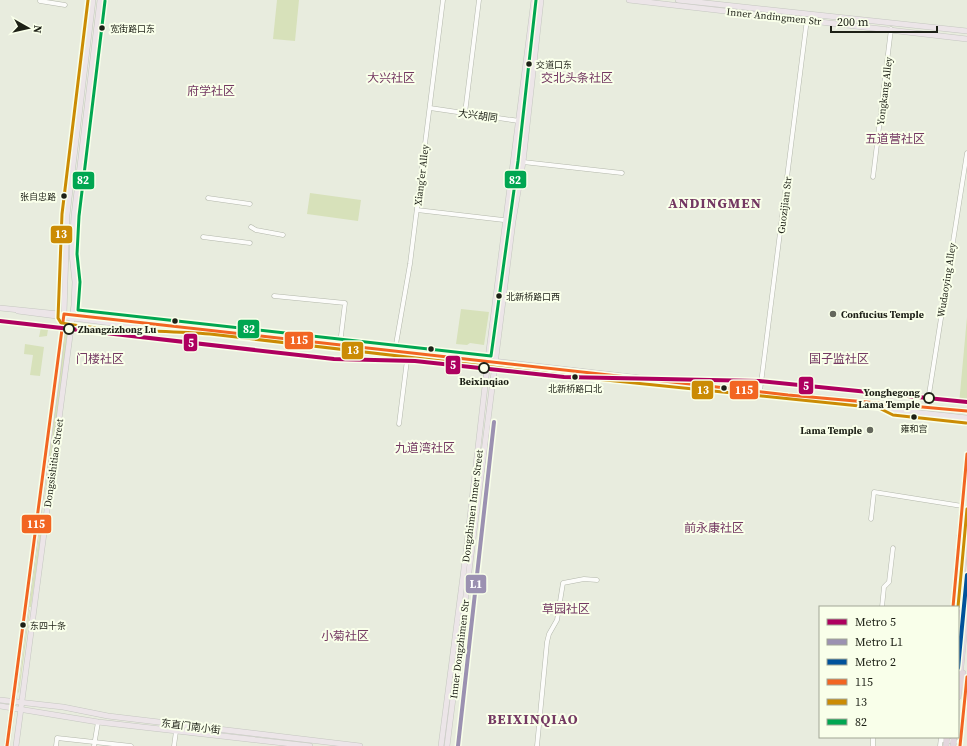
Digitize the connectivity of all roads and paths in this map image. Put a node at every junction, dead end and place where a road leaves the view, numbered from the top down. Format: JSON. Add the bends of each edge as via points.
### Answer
{"nodes":[{"id":1,"x":93,"y":0,"type":"edge"},
{"id":2,"x":100,"y":0,"type":"edge"},
{"id":3,"x":443,"y":0,"type":"edge"},
{"id":4,"x":479,"y":0,"type":"edge"},
{"id":5,"x":534,"y":0,"type":"edge"},
{"id":6,"x":541,"y":0,"type":"edge"},
{"id":7,"x":629,"y":0,"type":"edge"},
{"id":8,"x":678,"y":0,"type":"edge"},
{"id":9,"x":40,"y":1,"type":"dead end"},
{"id":10,"x":66,"y":5,"type":"dead end"},
{"id":11,"x":807,"y":17,"type":"junction"},
{"id":12,"x":891,"y":29,"type":"junction"},
{"id":13,"x":967,"y":31,"type":"edge"},
{"id":14,"x":967,"y":39,"type":"edge"},
{"id":15,"x":430,"y":108,"type":"junction"},
{"id":16,"x":465,"y":113,"type":"junction"},
{"id":17,"x":518,"y":121,"type":"junction"},
{"id":18,"x":526,"y":122,"type":"junction"},
{"id":19,"x":967,"y":152,"type":"edge"},
{"id":20,"x":523,"y":162,"type":"junction"},
{"id":21,"x":622,"y":173,"type":"dead end"},
{"id":22,"x":873,"y":176,"type":"dead end"},
{"id":23,"x":208,"y":198,"type":"dead end"},
{"id":24,"x":250,"y":204,"type":"dead end"},
{"id":25,"x":417,"y":210,"type":"junction"},
{"id":26,"x":505,"y":220,"type":"junction"},
{"id":27,"x":513,"y":221,"type":"junction"},
{"id":28,"x":251,"y":227,"type":"dead end"},
{"id":29,"x":283,"y":235,"type":"dead end"},
{"id":30,"x":204,"y":237,"type":"dead end"},
{"id":31,"x":250,"y":243,"type":"dead end"},
{"id":32,"x":274,"y":296,"type":"dead end"},
{"id":33,"x":0,"y":308,"type":"edge"},
{"id":34,"x":64,"y":316,"type":"junction"},
{"id":35,"x":72,"y":316,"type":"junction"},
{"id":36,"x":340,"y":344,"type":"junction"},
{"id":37,"x":395,"y":350,"type":"junction"},
{"id":38,"x":408,"y":352,"type":"junction"},
{"id":39,"x":488,"y":360,"type":"junction"},
{"id":40,"x":496,"y":362,"type":"junction"},
{"id":41,"x":760,"y":391,"type":"junction"},
{"id":42,"x":880,"y":403,"type":"junction"},
{"id":43,"x":927,"y":407,"type":"junction"},
{"id":44,"x":967,"y":411,"type":"edge"},
{"id":45,"x":967,"y":418,"type":"edge"},
{"id":46,"x":399,"y":424,"type":"dead end"},
{"id":47,"x":967,"y":454,"type":"edge"},
{"id":48,"x":962,"y":506,"type":"junction"},
{"id":49,"x":962,"y":512,"type":"junction"},
{"id":50,"x":967,"y":513,"type":"edge"},
{"id":51,"x":871,"y":519,"type":"dead end"},
{"id":52,"x":967,"y":528,"type":"edge"},
{"id":53,"x":960,"y":536,"type":"junction"},
{"id":54,"x":894,"y":548,"type":"dead end"},
{"id":55,"x":963,"y":574,"type":"junction"},
{"id":56,"x":598,"y":580,"type":"dead end"},
{"id":57,"x":967,"y":605,"type":"edge"},
{"id":58,"x":882,"y":606,"type":"edge"},
{"id":59,"x":953,"y":606,"type":"edge"},
{"id":60,"x":959,"y":612,"type":"edge"},
{"id":61,"x":962,"y":650,"type":"junction"},
{"id":62,"x":967,"y":677,"type":"edge"},
{"id":63,"x":959,"y":685,"type":"edge"},
{"id":64,"x":0,"y":700,"type":"edge"},
{"id":65,"x":965,"y":700,"type":"junction"},
{"id":66,"x":13,"y":701,"type":"junction"},
{"id":67,"x":22,"y":702,"type":"junction"},
{"id":68,"x":0,"y":706,"type":"edge"},
{"id":69,"x":12,"y":708,"type":"junction"},
{"id":70,"x":21,"y":711,"type":"junction"},
{"id":71,"x":98,"y":722,"type":"junction"},
{"id":72,"x":177,"y":724,"type":"junction"},
{"id":73,"x":176,"y":730,"type":"junction"},
{"id":74,"x":941,"y":738,"type":"edge"},
{"id":75,"x":94,"y":744,"type":"edge"},
{"id":76,"x":960,"y":744,"type":"edge"},
{"id":77,"x":7,"y":746,"type":"edge"},
{"id":78,"x":16,"y":746,"type":"edge"},
{"id":79,"x":56,"y":746,"type":"edge"},
{"id":80,"x":131,"y":746,"type":"edge"},
{"id":81,"x":174,"y":746,"type":"edge"},
{"id":82,"x":310,"y":746,"type":"edge"},
{"id":83,"x":360,"y":746,"type":"edge"},
{"id":84,"x":442,"y":746,"type":"edge"},
{"id":85,"x":447,"y":746,"type":"edge"},
{"id":86,"x":537,"y":746,"type":"edge"},
{"id":87,"x":940,"y":746,"type":"edge"}],
"edges":[{"from":1,"to":34,"type":"main road","name":"Dongsishitiao Street","via":[[67,215]]},
{"from":2,"to":35,"type":"main road","name":"Dongsishitiao Street","via":[[74,216],[72,254],[75,282]]},
{"from":3,"to":15,"type":"street","name":"Xiang'er Alley"},
{"from":4,"to":16,"type":"street"},
{"from":5,"to":17,"type":"main road","name":"Dongzhimen Inner Street"},
{"from":6,"to":18,"type":"main road","name":"Inner Dongzhimen Str"},
{"from":7,"to":11,"type":"main road","name":"Inner Andingmen Str"},
{"from":8,"to":11,"type":"main road","name":"Inner Andingmen Str"},
{"from":9,"to":10,"type":"street"},
{"from":11,"to":12,"type":"main road","name":"Inner Andingmen Str"},
{"from":11,"to":13,"type":"main road","name":"Inner Andingmen Str"},
{"from":11,"to":41,"type":"street","name":"Guozijian Str"},
{"from":12,"to":14,"type":"main road","name":"Inner Andingmen Str"},
{"from":12,"to":22,"type":"street","name":"Yongkang Alley"},
{"from":15,"to":16,"type":"street","name":"大兴胡同"},
{"from":15,"to":25,"type":"street","name":"Xiang'er Alley"},
{"from":16,"to":17,"type":"street","name":"大兴胡同"},
{"from":17,"to":18,"type":"street","name":"大兴胡同"},
{"from":17,"to":26,"type":"main road","name":"Dongzhimen Inner Street"},
{"from":18,"to":20,"type":"main road","name":"Inner Dongzhimen Str"},
{"from":19,"to":43,"type":"street","name":"Wudaoying Alley"},
{"from":20,"to":21,"type":"street"},
{"from":20,"to":27,"type":"main road","name":"Inner Dongzhimen Str"},
{"from":23,"to":24,"type":"street"},
{"from":25,"to":26,"type":"street"},
{"from":25,"to":37,"type":"street","name":"Xiang'er Alley"},
{"from":26,"to":27,"type":"street"},
{"from":26,"to":39,"type":"main road","name":"Dongzhimen Inner Street"},
{"from":27,"to":40,"type":"main road","name":"Inner Dongzhimen Str"},
{"from":28,"to":29,"type":"street"},
{"from":30,"to":31,"type":"street"},
{"from":32,"to":36,"type":"street","via":[[345,303]]},
{"from":33,"to":34,"type":"main road"},
{"from":34,"to":35,"type":"main road"},
{"from":34,"to":66,"type":"main road","name":"Dongsishitiao Street"},
{"from":35,"to":36,"type":"main road"},
{"from":35,"to":67,"type":"main road","name":"Dongsishitiao Street"},
{"from":36,"to":37,"type":"main road"},
{"from":37,"to":38,"type":"main road"},
{"from":38,"to":39,"type":"main road"},
{"from":38,"to":46,"type":"street"},
{"from":39,"to":40,"type":"main road"},
{"from":39,"to":84,"type":"main road","name":"Dongzhimen Inner Street"},
{"from":40,"to":41,"type":"main road"},
{"from":40,"to":85,"type":"main road","name":"Inner Dongzhimen Str"},
{"from":41,"to":42,"type":"main road"},
{"from":42,"to":43,"type":"main road"},
{"from":42,"to":45,"type":"main road","via":[[894,410]]},
{"from":43,"to":44,"type":"main road"},
{"from":47,"to":48,"type":"street"},
{"from":48,"to":49,"type":"street"},
{"from":48,"to":51,"type":"street","via":[[874,492]]},
{"from":49,"to":50,"type":"street"},
{"from":49,"to":53,"type":"street"},
{"from":52,"to":55,"type":"highway"},
{"from":53,"to":55,"type":"highway"},
{"from":53,"to":59,"type":"street"},
{"from":54,"to":58,"type":"street"},
{"from":55,"to":60,"type":"highway"},
{"from":56,"to":86,"type":"street","via":[[563,583],[557,620],[547,642]]},
{"from":57,"to":61,"type":"highway"},
{"from":61,"to":63,"type":"highway"},
{"from":61,"to":65,"type":"highway"},
{"from":62,"to":65,"type":"street"},
{"from":64,"to":66,"type":"main road","name":"东直门南小街"},
{"from":65,"to":76,"type":"street"},
{"from":66,"to":67,"type":"main road","name":"东直门南小街"},
{"from":66,"to":69,"type":"main road","name":"Dongsishitiao Street"},
{"from":67,"to":70,"type":"main road","name":"Dongsishitiao Street"},
{"from":67,"to":72,"type":"main road","name":"东直门南小街"},
{"from":68,"to":69,"type":"main road","name":"东直门南小街"},
{"from":69,"to":70,"type":"main road","name":"东直门南小街"},
{"from":69,"to":77,"type":"main road","name":"Dongsishitiao Street"},
{"from":70,"to":71,"type":"main road","name":"东直门南小街"},
{"from":70,"to":78,"type":"main road","name":"Dongsishitiao Street"},
{"from":71,"to":73,"type":"main road","name":"东直门南小街"},
{"from":71,"to":75,"type":"street"},
{"from":72,"to":73,"type":"street"},
{"from":72,"to":83,"type":"main road","name":"东直门南小街"},
{"from":73,"to":81,"type":"street"},
{"from":73,"to":82,"type":"main road","name":"东直门南小街"},
{"from":74,"to":76,"type":"street"},
{"from":74,"to":87,"type":"street"},
{"from":75,"to":79,"type":"street","via":[[57,738]]},
{"from":75,"to":80,"type":"street"}]}
